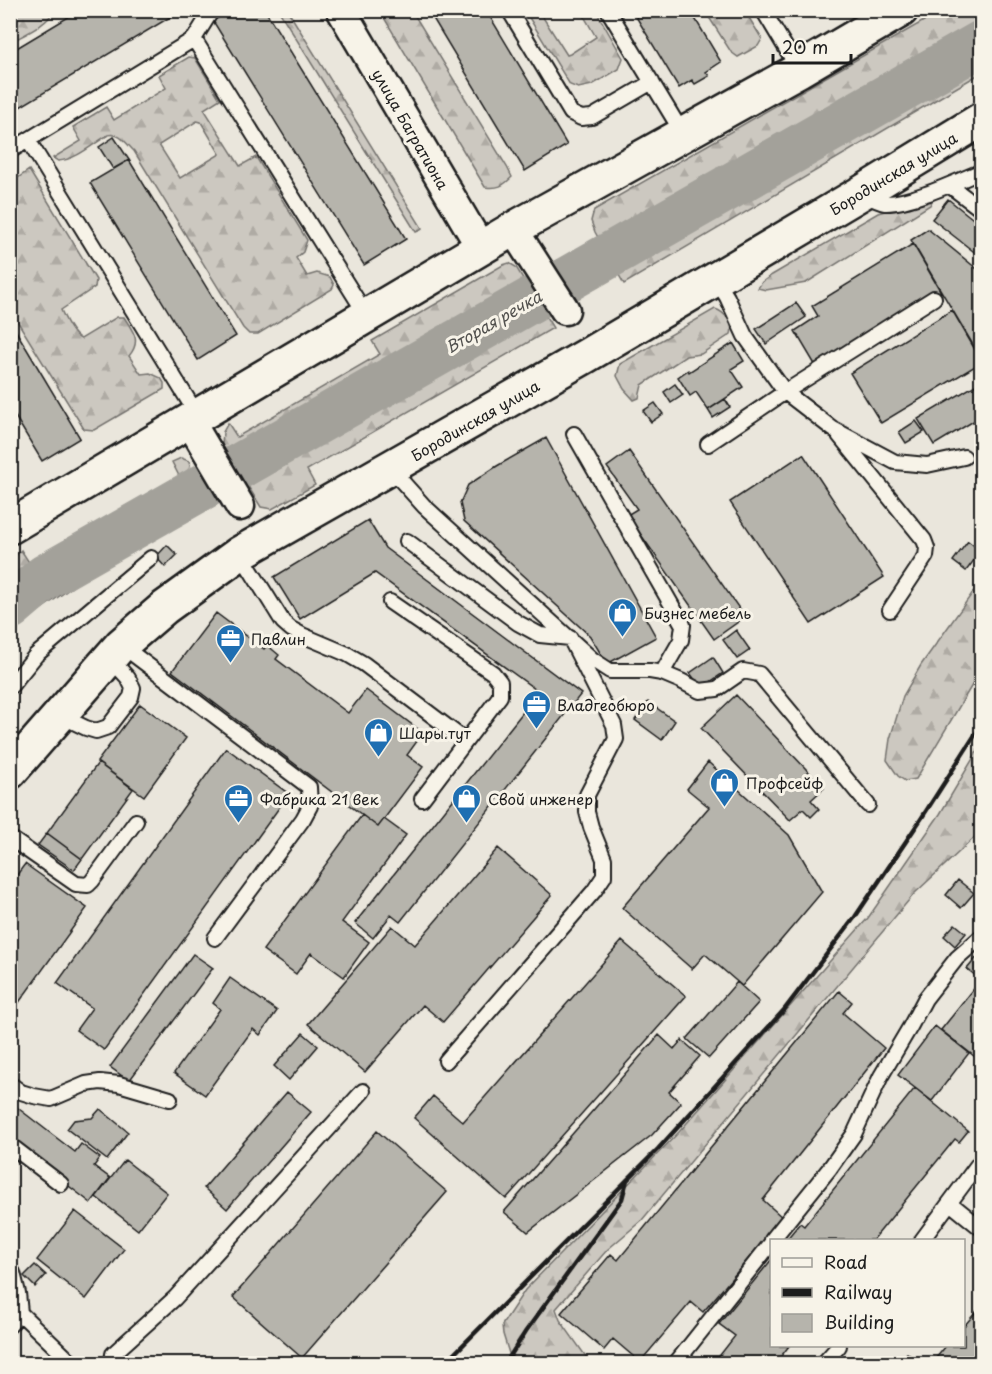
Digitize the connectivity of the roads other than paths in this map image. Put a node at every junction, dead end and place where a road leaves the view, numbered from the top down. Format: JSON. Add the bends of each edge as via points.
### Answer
{"nodes":[{"id":1,"x":212,"y":10,"type":"edge"},
{"id":2,"x":342,"y":10,"type":"edge"},
{"id":3,"x":509,"y":10,"type":"edge"},
{"id":4,"x":608,"y":10,"type":"edge"},
{"id":5,"x":763,"y":10,"type":"edge"},
{"id":6,"x":901,"y":10,"type":"edge"},
{"id":7,"x":194,"y":39,"type":"junction"},
{"id":8,"x":799,"y":70,"type":"junction"},
{"id":9,"x":652,"y":82,"type":"junction"},
{"id":10,"x":981,"y":119,"type":"edge"},
{"id":11,"x":683,"y":134,"type":"junction"},
{"id":12,"x":28,"y":140,"type":"junction"},
{"id":13,"x":10,"y":151,"type":"edge"},
{"id":14,"x":981,"y":171,"type":"edge"},
{"id":15,"x":949,"y":185,"type":"junction"},
{"id":16,"x":861,"y":193,"type":"junction"},
{"id":17,"x":981,"y":210,"type":"edge"},
{"id":18,"x":513,"y":229,"type":"junction"},
{"id":19,"x":481,"y":248,"type":"junction"},
{"id":20,"x":716,"y":280,"type":"junction"},
{"id":21,"x":934,"y":298,"type":"dead end"},
{"id":22,"x":565,"y":310,"type":"dead end"},
{"id":23,"x":366,"y":316,"type":"junction"},
{"id":24,"x":786,"y":392,"type":"junction"},
{"id":25,"x":194,"y":418,"type":"junction"},
{"id":26,"x":834,"y":429,"type":"junction"},
{"id":27,"x":574,"y":434,"type":"dead end"},
{"id":28,"x":708,"y":444,"type":"dead end"},
{"id":29,"x":964,"y":457,"type":"dead end"},
{"id":30,"x":390,"y":468,"type":"junction"},
{"id":31,"x":240,"y":506,"type":"dead end"},
{"id":32,"x":10,"y":527,"type":"edge"},
{"id":33,"x":407,"y":541,"type":"dead end"},
{"id":34,"x":240,"y":554,"type":"junction"},
{"id":35,"x":151,"y":558,"type":"dead end"},
{"id":36,"x":390,"y":602,"type":"dead end"},
{"id":37,"x":890,"y":610,"type":"dead end"},
{"id":38,"x":570,"y":638,"type":"junction"},
{"id":39,"x":115,"y":651,"type":"junction"},
{"id":40,"x":662,"y":673,"type":"junction"},
{"id":41,"x":10,"y":687,"type":"edge"},
{"id":42,"x":59,"y":715,"type":"junction"},
{"id":43,"x":466,"y":741,"type":"junction"},
{"id":44,"x":10,"y":772,"type":"edge"},
{"id":45,"x":422,"y":799,"type":"dead end"},
{"id":46,"x":868,"y":805,"type":"dead end"},
{"id":47,"x":136,"y":821,"type":"dead end"},
{"id":48,"x":10,"y":837,"type":"edge"},
{"id":49,"x":981,"y":936,"type":"edge"},
{"id":50,"x":215,"y":938,"type":"dead end"},
{"id":51,"x":446,"y":1061,"type":"dead end"},
{"id":52,"x":10,"y":1084,"type":"edge"},
{"id":53,"x":363,"y":1091,"type":"dead end"},
{"id":54,"x":170,"y":1099,"type":"dead end"},
{"id":55,"x":10,"y":1145,"type":"edge"},
{"id":56,"x":981,"y":1159,"type":"edge"},
{"id":57,"x":61,"y":1184,"type":"dead end"},
{"id":58,"x":950,"y":1203,"type":"junction"},
{"id":59,"x":981,"y":1229,"type":"edge"},
{"id":60,"x":774,"y":1239,"type":"edge"},
{"id":61,"x":923,"y":1239,"type":"edge"},
{"id":62,"x":770,"y":1244,"type":"edge"},
{"id":63,"x":11,"y":1270,"type":"edge"},
{"id":64,"x":20,"y":1312,"type":"junction"},
{"id":65,"x":10,"y":1325,"type":"edge"},
{"id":66,"x":838,"y":1347,"type":"edge"},
{"id":67,"x":73,"y":1364,"type":"edge"},
{"id":68,"x":109,"y":1364,"type":"edge"},
{"id":69,"x":675,"y":1364,"type":"edge"},
{"id":70,"x":823,"y":1364,"type":"edge"}],
"edges":[{"from":1,"to":7,"type":"lane"},
{"from":2,"to":19,"type":"street","name":"улица Багратиона"},
{"from":3,"to":9,"type":"lane","via":[[571,113],[580,118],[592,117]]},
{"from":4,"to":9,"type":"lane"},
{"from":5,"to":8,"type":"lane"},
{"from":6,"to":8,"type":"main road"},
{"from":7,"to":12,"type":"lane"},
{"from":7,"to":23,"type":"lane"},
{"from":8,"to":11,"type":"main road"},
{"from":9,"to":11,"type":"lane"},
{"from":10,"to":16,"type":"main road","name":"Бородинская улица"},
{"from":11,"to":18,"type":"main road"},
{"from":12,"to":13,"type":"lane"},
{"from":12,"to":25,"type":"lane"},
{"from":14,"to":15,"type":"lane"},
{"from":15,"to":16,"type":"lane","via":[[907,200],[884,203]]},
{"from":15,"to":17,"type":"lane"},
{"from":16,"to":20,"type":"main road","name":"Бородинская улица"},
{"from":18,"to":19,"type":"main road"},
{"from":18,"to":22,"type":"street"},
{"from":19,"to":23,"type":"main road"},
{"from":20,"to":24,"type":"lane","via":[[745,336]]},
{"from":20,"to":30,"type":"main road","name":"Бородинская улица"},
{"from":21,"to":24,"type":"lane"},
{"from":23,"to":25,"type":"main road"},
{"from":24,"to":26,"type":"lane"},
{"from":24,"to":28,"type":"lane"},
{"from":25,"to":31,"type":"street"},
{"from":25,"to":32,"type":"main road"},
{"from":26,"to":29,"type":"lane","via":[[895,462],[927,465]]},
{"from":26,"to":37,"type":"lane","via":[[927,548],[926,556]]},
{"from":27,"to":40,"type":"lane","via":[[683,625],[681,639]]},
{"from":30,"to":34,"type":"main road","name":"Бородинская улица"},
{"from":30,"to":38,"type":"lane","via":[[424,506]]},
{"from":33,"to":38,"type":"lane","via":[[518,623],[540,635]]},
{"from":34,"to":39,"type":"main road","name":"Бородинская улица","via":[[164,608]]},
{"from":34,"to":43,"type":"lane","via":[[291,629],[364,664]]},
{"from":35,"to":41,"type":"lane","via":[[36,655]]},
{"from":36,"to":43,"type":"lane","via":[[493,673],[500,682],[500,696]]},
{"from":38,"to":40,"type":"lane","via":[[610,671]]},
{"from":38,"to":51,"type":"lane","via":[[614,725],[616,739],[587,795],[587,812],[604,859],[604,876]]},
{"from":39,"to":42,"type":"main road","name":"Бородинская улица"},
{"from":39,"to":42,"type":"lane","via":[[133,688],[131,697],[108,727],[96,731]]},
{"from":39,"to":50,"type":"lane","via":[[309,787],[310,806],[303,819]]},
{"from":40,"to":46,"type":"lane","via":[[700,691],[717,688],[743,671],[759,674]]},
{"from":42,"to":44,"type":"main road","name":"Бородинская улица"},
{"from":43,"to":45,"type":"lane"},
{"from":47,"to":48,"type":"lane","via":[[88,885],[76,884]]},
{"from":49,"to":60,"type":"lane","via":[[957,958],[925,999],[881,1076],[854,1134]]},
{"from":52,"to":54,"type":"lane","via":[[21,1092],[51,1099],[100,1082]]},
{"from":53,"to":68,"type":"lane","via":[[175,1298],[113,1354]]},
{"from":55,"to":57,"type":"lane"},
{"from":56,"to":58,"type":"lane"},
{"from":58,"to":59,"type":"lane"},
{"from":58,"to":61,"type":"lane"},
{"from":62,"to":69,"type":"lane"},
{"from":63,"to":64,"type":"lane"},
{"from":64,"to":65,"type":"lane"},
{"from":64,"to":67,"type":"lane"},
{"from":66,"to":70,"type":"lane"}]}
